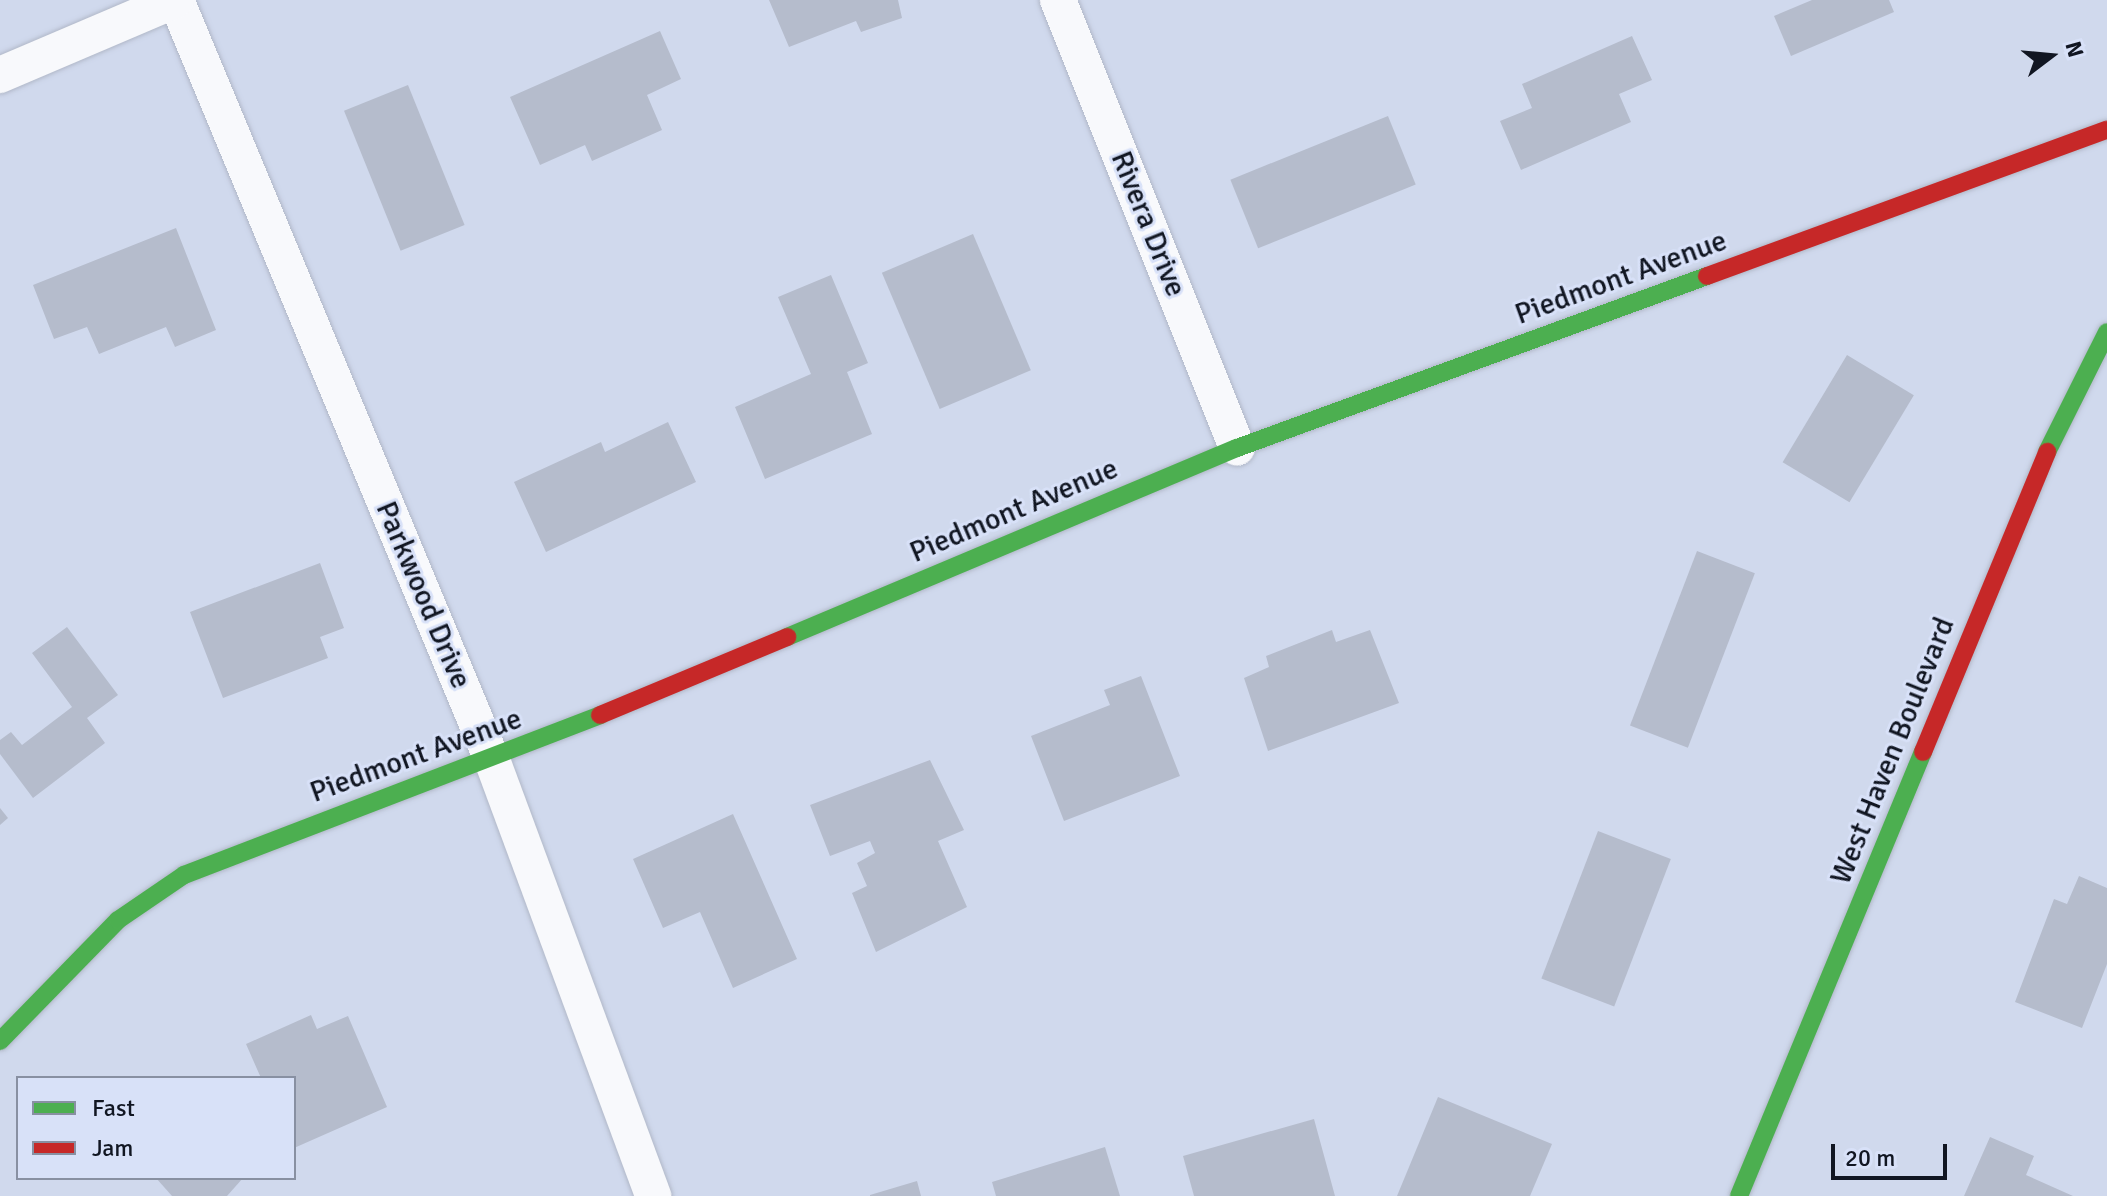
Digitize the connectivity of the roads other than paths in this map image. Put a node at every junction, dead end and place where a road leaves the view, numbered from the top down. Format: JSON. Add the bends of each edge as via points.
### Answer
{"nodes":[{"id":1,"x":176,"y":0,"type":"edge"},
{"id":2,"x":1058,"y":0,"type":"edge"},
{"id":3,"x":0,"y":75,"type":"edge"},
{"id":4,"x":2107,"y":130,"type":"edge"},
{"id":5,"x":2107,"y":332,"type":"edge"},
{"id":6,"x":1237,"y":448,"type":"junction"},
{"id":7,"x":492,"y":760,"type":"junction"},
{"id":8,"x":0,"y":1041,"type":"edge"},
{"id":9,"x":653,"y":1196,"type":"edge"},
{"id":10,"x":1739,"y":1196,"type":"edge"}],
"edges":[{"from":1,"to":3,"type":"street"},
{"from":1,"to":7,"type":"street","name":"Parkwood Drive"},
{"from":2,"to":6,"type":"street","name":"Rivera Drive"},
{"from":4,"to":6,"type":"street","name":"Piedmont Avenue"},
{"from":5,"to":10,"type":"street","name":"West Haven Boulevard","via":[[2067,404]]},
{"from":6,"to":7,"type":"street","name":"Piedmont Avenue"},
{"from":7,"to":8,"type":"street","name":"Piedmont Avenue","via":[[184,875],[118,920]]},
{"from":7,"to":9,"type":"street","name":"Parkwood Drive"}]}
